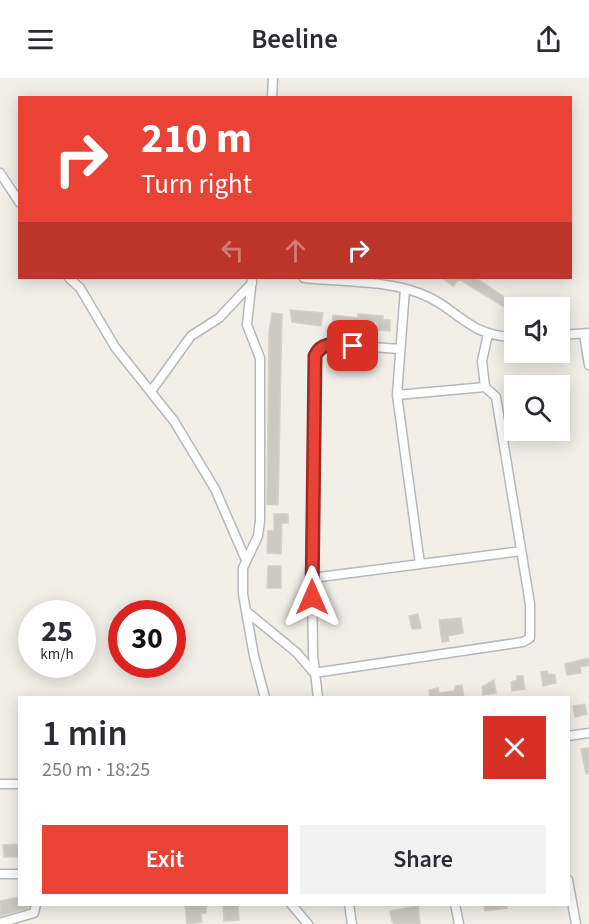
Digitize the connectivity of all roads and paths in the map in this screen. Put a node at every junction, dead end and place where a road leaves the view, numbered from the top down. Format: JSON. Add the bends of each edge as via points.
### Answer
{"nodes":[{"id":1,"x":273,"y":78,"type":"edge"},
{"id":2,"x":272,"y":96,"type":"edge"},
{"id":3,"x":0,"y":173,"type":"edge"},
{"id":4,"x":18,"y":200,"type":"edge"},
{"id":5,"x":70,"y":279,"type":"edge"},
{"id":6,"x":333,"y":279,"type":"edge"},
{"id":7,"x":252,"y":280,"type":"edge"},
{"id":8,"x":405,"y":289,"type":"junction"},
{"id":9,"x":587,"y":333,"type":"edge"},
{"id":10,"x":488,"y":334,"type":"junction"},
{"id":11,"x":570,"y":334,"type":"edge"},
{"id":12,"x":504,"y":336,"type":"edge"},
{"id":13,"x":400,"y":350,"type":"junction"},
{"id":14,"x":589,"y":365,"type":"edge"},
{"id":15,"x":485,"y":387,"type":"junction"},
{"id":16,"x":152,"y":390,"type":"junction"},
{"id":17,"x":397,"y":395,"type":"junction"},
{"id":18,"x":521,"y":550,"type":"junction"},
{"id":19,"x":245,"y":558,"type":"junction"},
{"id":20,"x":420,"y":564,"type":"junction"},
{"id":21,"x":312,"y":578,"type":"junction"},
{"id":22,"x":246,"y":611,"type":"junction"},
{"id":23,"x":314,"y":673,"type":"junction"},
{"id":24,"x":265,"y":696,"type":"edge"},
{"id":25,"x":318,"y":696,"type":"edge"},
{"id":26,"x":589,"y":733,"type":"edge"},
{"id":27,"x":570,"y":736,"type":"edge"},
{"id":28,"x":0,"y":784,"type":"edge"},
{"id":29,"x":18,"y":784,"type":"edge"},
{"id":30,"x":0,"y":874,"type":"edge"},
{"id":31,"x":18,"y":874,"type":"edge"},
{"id":32,"x":570,"y":891,"type":"edge"},
{"id":33,"x":36,"y":906,"type":"edge"},
{"id":34,"x":292,"y":906,"type":"edge"},
{"id":35,"x":349,"y":906,"type":"edge"},
{"id":36,"x":455,"y":906,"type":"edge"},
{"id":37,"x":303,"y":922,"type":"edge"},
{"id":38,"x":0,"y":923,"type":"edge"},
{"id":39,"x":352,"y":924,"type":"edge"},
{"id":40,"x":459,"y":924,"type":"edge"},
{"id":41,"x":576,"y":924,"type":"edge"}],
"edges":[{"from":1,"to":2,"type":"street"},
{"from":3,"to":4,"type":"street"},
{"from":5,"to":16,"type":"street","via":[[80,288],[115,347]]},
{"from":6,"to":8,"type":"street"},
{"from":7,"to":16,"type":"street","via":[[219,318],[195,332]]},
{"from":7,"to":19,"type":"street","via":[[248,325],[260,358],[260,521],[258,536]]},
{"from":8,"to":10,"type":"street","via":[[435,301]]},
{"from":8,"to":13,"type":"street"},
{"from":9,"to":11,"type":"street"},
{"from":9,"to":14,"type":"street"},
{"from":10,"to":12,"type":"street"},
{"from":10,"to":15,"type":"street","via":[[482,361]]},
{"from":13,"to":17,"type":"street"},
{"from":13,"to":21,"type":"street","via":[[329,344],[316,352]]},
{"from":15,"to":17,"type":"street"},
{"from":15,"to":18,"type":"street","via":[[496,397],[498,406]]},
{"from":16,"to":19,"type":"street","via":[[215,489]]},
{"from":17,"to":20,"type":"street"},
{"from":18,"to":20,"type":"street"},
{"from":18,"to":23,"type":"street","via":[[532,618],[530,638]]},
{"from":19,"to":22,"type":"street"},
{"from":20,"to":21,"type":"street"},
{"from":21,"to":23,"type":"street"},
{"from":22,"to":23,"type":"street","via":[[297,653]]},
{"from":22,"to":24,"type":"street"},
{"from":23,"to":25,"type":"street"},
{"from":26,"to":27,"type":"street"},
{"from":28,"to":29,"type":"street"},
{"from":30,"to":31,"type":"street"},
{"from":32,"to":41,"type":"street"},
{"from":33,"to":38,"type":"street","via":[[29,916]]},
{"from":34,"to":37,"type":"street"},
{"from":35,"to":39,"type":"street"},
{"from":36,"to":40,"type":"street"}]}
